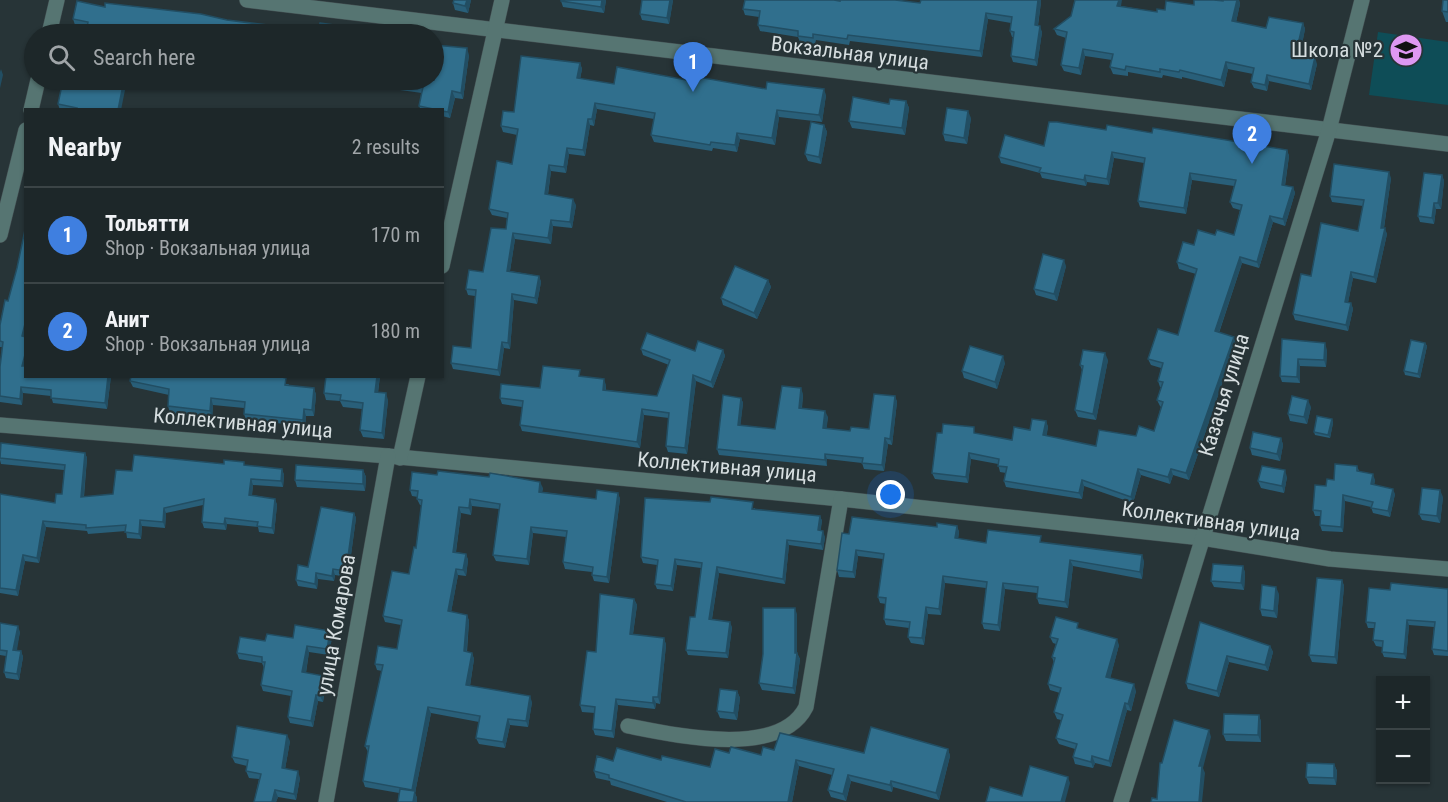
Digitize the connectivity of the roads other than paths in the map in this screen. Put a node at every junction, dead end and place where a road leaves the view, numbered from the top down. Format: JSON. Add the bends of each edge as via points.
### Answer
{"nodes":[{"id":1,"x":57,"y":0,"type":"edge"},
{"id":2,"x":247,"y":0,"type":"edge"},
{"id":3,"x":502,"y":0,"type":"edge"},
{"id":4,"x":1362,"y":0,"type":"edge"},
{"id":5,"x":51,"y":24,"type":"edge"},
{"id":6,"x":432,"y":24,"type":"edge"},
{"id":7,"x":444,"y":26,"type":"edge"},
{"id":8,"x":494,"y":32,"type":"junction"},
{"id":9,"x":36,"y":90,"type":"edge"},
{"id":10,"x":31,"y":108,"type":"edge"},
{"id":11,"x":1329,"y":130,"type":"junction"},
{"id":12,"x":24,"y":138,"type":"edge"},
{"id":13,"x":1448,"y":144,"type":"edge"},
{"id":14,"x":0,"y":235,"type":"edge"},
{"id":15,"x":444,"y":257,"type":"edge"},
{"id":16,"x":417,"y":378,"type":"edge"},
{"id":17,"x":0,"y":425,"type":"edge"},
{"id":18,"x":394,"y":457,"type":"junction"},
{"id":19,"x":841,"y":499,"type":"junction"},
{"id":20,"x":1202,"y":538,"type":"junction"},
{"id":21,"x":1448,"y":569,"type":"edge"},
{"id":22,"x":628,"y":726,"type":"dead end"},
{"id":23,"x":326,"y":802,"type":"edge"},
{"id":24,"x":1121,"y":802,"type":"edge"}],
"edges":[{"from":1,"to":5,"type":"street"},
{"from":2,"to":6,"type":"street","name":"Вокзальная улица"},
{"from":3,"to":8,"type":"street"},
{"from":4,"to":11,"type":"street","name":"Казачья улица"},
{"from":7,"to":8,"type":"street","name":"Вокзальная улица"},
{"from":8,"to":11,"type":"street","name":"Вокзальная улица"},
{"from":8,"to":15,"type":"street"},
{"from":9,"to":10,"type":"street"},
{"from":11,"to":13,"type":"street","name":"Вокзальная улица"},
{"from":11,"to":20,"type":"street","name":"Казачья улица"},
{"from":12,"to":14,"type":"street"},
{"from":16,"to":18,"type":"street","name":"улица Комарова"},
{"from":17,"to":18,"type":"street","name":"Коллективная улица"},
{"from":18,"to":19,"type":"street","name":"Коллективная улица"},
{"from":18,"to":23,"type":"street","name":"улица Комарова"},
{"from":19,"to":20,"type":"street","name":"Коллективная улица"},
{"from":19,"to":22,"type":"street","via":[[806,707],[801,716],[784,730],[731,738],[692,738]]},
{"from":20,"to":21,"type":"street","name":"Коллективная улица","via":[[1330,559]]},
{"from":20,"to":24,"type":"street","name":"Казачья улица"}]}
